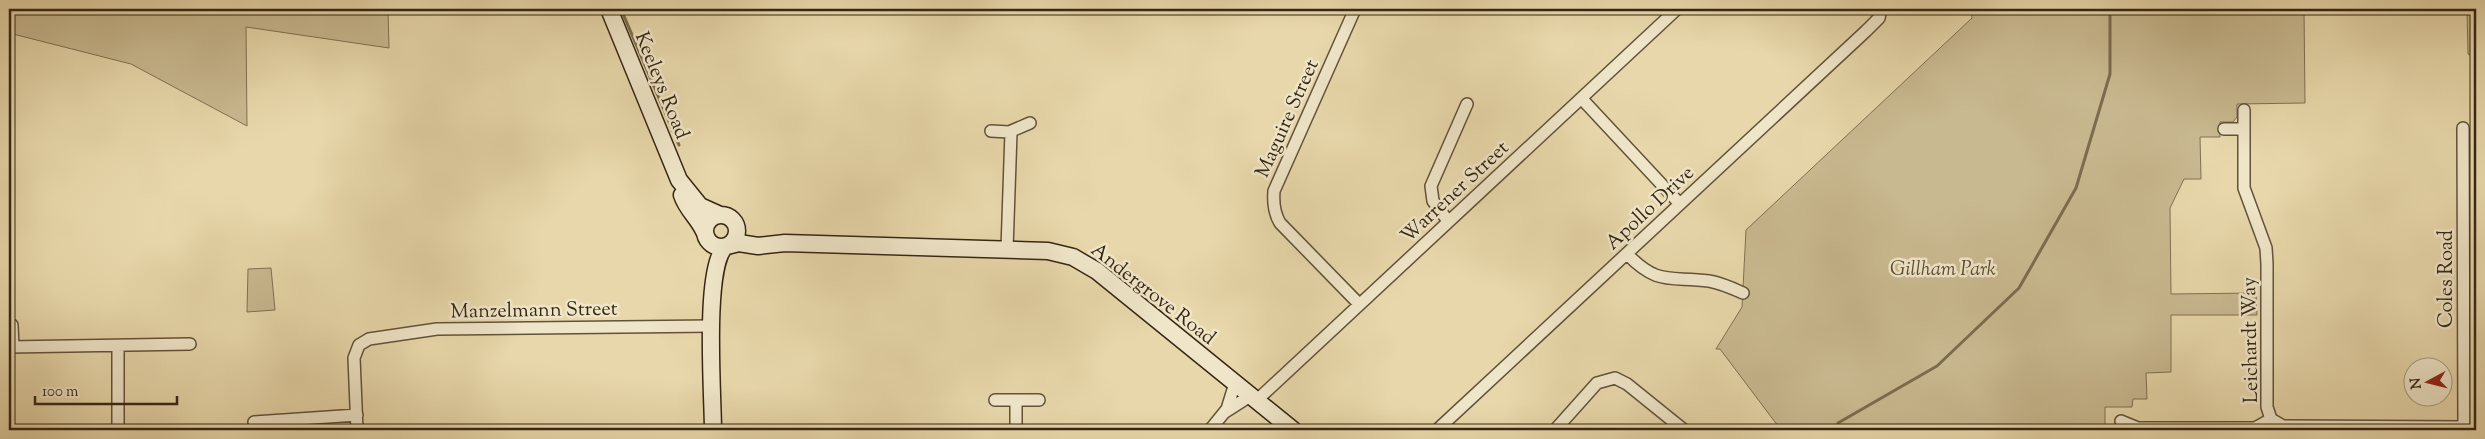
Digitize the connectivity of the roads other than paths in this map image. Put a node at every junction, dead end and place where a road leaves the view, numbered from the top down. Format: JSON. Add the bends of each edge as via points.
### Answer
{"nodes":[{"id":1,"x":609,"y":9,"type":"edge"},
{"id":2,"x":1355,"y":9,"type":"edge"},
{"id":3,"x":1677,"y":9,"type":"edge"},
{"id":4,"x":1882,"y":9,"type":"edge"},
{"id":5,"x":1582,"y":99,"type":"junction"},
{"id":6,"x":1467,"y":104,"type":"dead end"},
{"id":7,"x":2244,"y":110,"type":"dead end"},
{"id":8,"x":1030,"y":123,"type":"dead end"},
{"id":9,"x":2224,"y":128,"type":"dead end"},
{"id":10,"x":2462,"y":128,"type":"dead end"},
{"id":11,"x":2244,"y":129,"type":"junction"},
{"id":12,"x":991,"y":131,"type":"dead end"},
{"id":13,"x":1011,"y":132,"type":"junction"},
{"id":14,"x":679,"y":178,"type":"junction"},
{"id":15,"x":1679,"y":203,"type":"junction"},
{"id":16,"x":726,"y":218,"type":"junction"},
{"id":17,"x":1448,"y":221,"type":"junction"},
{"id":18,"x":707,"y":237,"type":"junction"},
{"id":19,"x":785,"y":243,"type":"junction"},
{"id":20,"x":726,"y":246,"type":"junction"},
{"id":21,"x":1007,"y":249,"type":"junction"},
{"id":22,"x":1627,"y":254,"type":"junction"},
{"id":23,"x":1743,"y":292,"type":"dead end"},
{"id":24,"x":711,"y":302,"type":"junction"},
{"id":25,"x":1359,"y":304,"type":"junction"},
{"id":26,"x":12,"y":325,"type":"dead end"},
{"id":27,"x":712,"y":326,"type":"junction"},
{"id":28,"x":190,"y":344,"type":"dead end"},
{"id":29,"x":118,"y":346,"type":"junction"},
{"id":30,"x":11,"y":347,"type":"edge"},
{"id":31,"x":1234,"y":383,"type":"junction"},
{"id":32,"x":1253,"y":398,"type":"junction"},
{"id":33,"x":994,"y":400,"type":"dead end"},
{"id":34,"x":1016,"y":400,"type":"junction"},
{"id":35,"x":1039,"y":400,"type":"dead end"},
{"id":36,"x":1225,"y":412,"type":"junction"},
{"id":37,"x":357,"y":415,"type":"junction"},
{"id":38,"x":2271,"y":419,"type":"junction"},
{"id":39,"x":254,"y":422,"type":"dead end"},
{"id":40,"x":2121,"y":422,"type":"dead end"},
{"id":41,"x":290,"y":425,"type":"edge"},
{"id":42,"x":2464,"y":429,"type":"edge"},
{"id":43,"x":118,"y":430,"type":"edge"},
{"id":44,"x":357,"y":430,"type":"edge"},
{"id":45,"x":713,"y":430,"type":"edge"},
{"id":46,"x":1016,"y":430,"type":"edge"},
{"id":47,"x":1210,"y":430,"type":"edge"},
{"id":48,"x":1293,"y":430,"type":"edge"},
{"id":49,"x":1437,"y":430,"type":"edge"},
{"id":50,"x":1555,"y":430,"type":"edge"},
{"id":51,"x":1684,"y":430,"type":"edge"}],
"edges":[{"from":1,"to":14,"type":"street","name":"Keeleys Road"},
{"from":2,"to":25,"type":"street","name":"Maguire Street","via":[[1274,191],[1273,200],[1280,223]]},
{"from":3,"to":5,"type":"street","name":"Warrener Street"},
{"from":4,"to":15,"type":"street","name":"Apollo Drive","via":[[1879,18],[1866,31]]},
{"from":5,"to":15,"type":"street"},
{"from":5,"to":17,"type":"street","name":"Warrener Street"},
{"from":6,"to":17,"type":"street","via":[[1431,186],[1433,201]]},
{"from":7,"to":11,"type":"street","name":"Leichardt Way"},
{"from":8,"to":13,"type":"street"},
{"from":9,"to":11,"type":"street"},
{"from":10,"to":42,"type":"street","name":"Coles Road"},
{"from":11,"to":38,"type":"street","name":"Leichardt Way","via":[[2244,188],[2266,248],[2267,407]]},
{"from":12,"to":13,"type":"street"},
{"from":13,"to":21,"type":"street"},
{"from":14,"to":16,"type":"street","name":"Keeleys Road","via":[[697,204]]},
{"from":14,"to":18,"type":"street","name":"Keeleys Road","via":[[687,208]]},
{"from":15,"to":22,"type":"street","name":"Apollo Drive"},
{"from":16,"to":18,"type":"street","via":[[708,222]]},
{"from":16,"to":19,"type":"street","name":"Andergrove Road","via":[[748,233]]},
{"from":16,"to":20,"type":"street","via":[[737,234]]},
{"from":17,"to":25,"type":"street","name":"Warrener Street"},
{"from":18,"to":20,"type":"street","via":[[716,246]]},
{"from":18,"to":24,"type":"street"},
{"from":19,"to":20,"type":"street","name":"Andergrove Road"},
{"from":19,"to":21,"type":"street","name":"Andergrove Road"},
{"from":20,"to":24,"type":"street","via":[[717,262]]},
{"from":21,"to":31,"type":"street","name":"Andergrove Road","via":[[1056,252],[1086,263]]},
{"from":22,"to":23,"type":"street","via":[[1642,269],[1658,277],[1710,281]]},
{"from":22,"to":49,"type":"street","name":"Apollo Drive"},
{"from":24,"to":27,"type":"street"},
{"from":25,"to":32,"type":"street","name":"Warrener Street"},
{"from":26,"to":30,"type":"street"},
{"from":27,"to":37,"type":"street","name":"Manzelmann Street","via":[[437,329],[371,338],[359,345],[354,358]]},
{"from":27,"to":45,"type":"street"},
{"from":28,"to":29,"type":"street"},
{"from":29,"to":30,"type":"street"},
{"from":29,"to":43,"type":"street"},
{"from":31,"to":32,"type":"street","name":"Andergrove Road"},
{"from":31,"to":36,"type":"street"},
{"from":32,"to":36,"type":"street","name":"Warrener Street"},
{"from":32,"to":48,"type":"street","name":"Andergrove Road"},
{"from":33,"to":34,"type":"street"},
{"from":34,"to":35,"type":"street"},
{"from":34,"to":46,"type":"street"},
{"from":36,"to":47,"type":"street"},
{"from":37,"to":41,"type":"street"},
{"from":37,"to":44,"type":"street"},
{"from":38,"to":40,"type":"street","via":[[2255,428],[2138,428]]},
{"from":38,"to":42,"type":"street","name":"Leichardt Way","via":[[2283,426]]},
{"from":39,"to":41,"type":"street"},
{"from":50,"to":51,"type":"street","via":[[1597,382],[1615,378]]}]}
